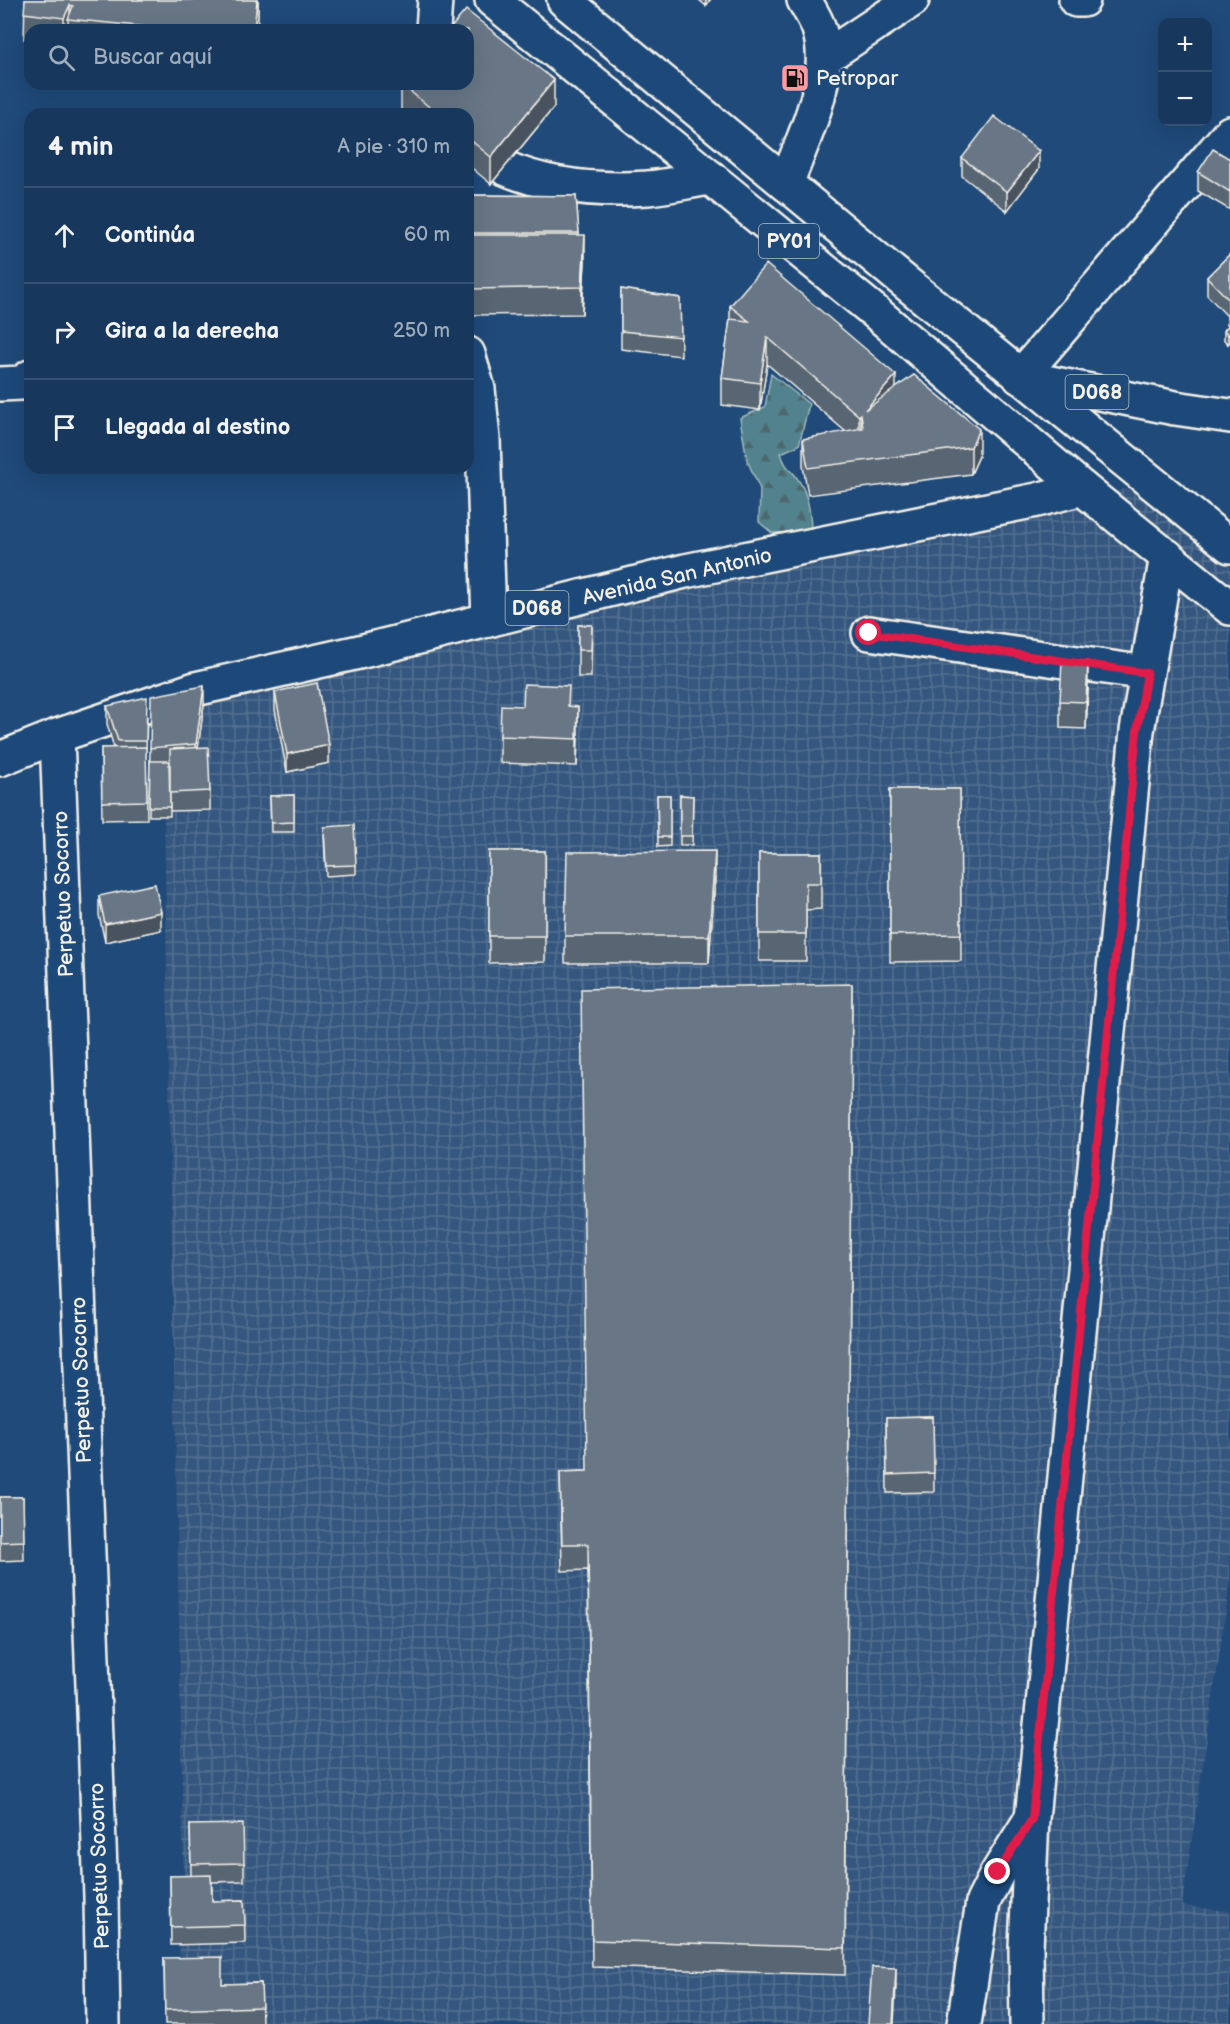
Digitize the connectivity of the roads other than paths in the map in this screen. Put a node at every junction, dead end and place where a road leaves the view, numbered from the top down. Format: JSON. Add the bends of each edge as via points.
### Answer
{"nodes":[{"id":1,"x":435,"y":0,"type":"edge"},
{"id":2,"x":492,"y":0,"type":"edge"},
{"id":3,"x":564,"y":0,"type":"edge"},
{"id":4,"x":804,"y":0,"type":"edge"},
{"id":5,"x":912,"y":0,"type":"edge"},
{"id":6,"x":1076,"y":0,"type":"edge"},
{"id":7,"x":1083,"y":0,"type":"edge"},
{"id":8,"x":433,"y":24,"type":"edge"},
{"id":9,"x":824,"y":58,"type":"junction"},
{"id":10,"x":1230,"y":133,"type":"edge"},
{"id":11,"x":505,"y":168,"type":"dead end"},
{"id":12,"x":711,"y":178,"type":"junction"},
{"id":13,"x":786,"y":184,"type":"junction"},
{"id":14,"x":474,"y":375,"type":"edge"},
{"id":15,"x":1020,"y":376,"type":"junction"},
{"id":16,"x":24,"y":382,"type":"edge"},
{"id":17,"x":0,"y":384,"type":"edge"},
{"id":18,"x":1230,"y":416,"type":"edge"},
{"id":19,"x":1082,"y":488,"type":"junction"},
{"id":20,"x":1230,"y":546,"type":"edge"},
{"id":21,"x":1167,"y":556,"type":"junction"},
{"id":22,"x":1230,"y":608,"type":"edge"},
{"id":23,"x":489,"y":620,"type":"junction"},
{"id":24,"x":869,"y":633,"type":"dead end"},
{"id":25,"x":1147,"y":673,"type":"junction"},
{"id":26,"x":57,"y":736,"type":"junction"},
{"id":27,"x":0,"y":759,"type":"edge"},
{"id":28,"x":1032,"y":1819,"type":"junction"},
{"id":29,"x":103,"y":2024,"type":"edge"},
{"id":30,"x":964,"y":2024,"type":"edge"},
{"id":31,"x":1027,"y":2024,"type":"edge"}],
"edges":[{"from":1,"to":8,"type":"main road"},
{"from":2,"to":12,"type":"main road","number":"PY01"},
{"from":3,"to":13,"type":"main road","number":"PY01"},
{"from":4,"to":9,"type":"main road","via":[[819,28]]},
{"from":5,"to":9,"type":"main road"},
{"from":6,"to":7,"type":"main road"},
{"from":9,"to":13,"type":"main road","via":[[819,93]]},
{"from":10,"to":15,"type":"main road"},
{"from":11,"to":12,"type":"main road","via":[[528,178],[581,187],[647,188]]},
{"from":12,"to":19,"type":"main road","number":"PY01"},
{"from":13,"to":15,"type":"main road","number":"PY01"},
{"from":14,"to":23,"type":"main road","via":[[483,438]]},
{"from":15,"to":18,"type":"main road","number":"D068"},
{"from":15,"to":20,"type":"main road","number":"PY01"},
{"from":16,"to":17,"type":"main road"},
{"from":19,"to":21,"type":"main road","number":"PY01"},
{"from":19,"to":23,"type":"main road","name":"Avenida San Antonio","number":"D068","via":[[685,571]]},
{"from":21,"to":22,"type":"main road","number":"PY01"},
{"from":21,"to":25,"type":"main road"},
{"from":23,"to":26,"type":"main road","name":"Avenida San Antonio","number":"D068","via":[[195,689]]},
{"from":24,"to":25,"type":"main road"},
{"from":25,"to":28,"type":"main road","via":[[1137,731]]},
{"from":26,"to":27,"type":"main road","name":"Avenida San Antonio","number":"D068"},
{"from":26,"to":29,"type":"main road","name":"Perpetuo Socorro"},
{"from":28,"to":30,"type":"main road","via":[[983,1902]]},
{"from":28,"to":31,"type":"main road"}]}
